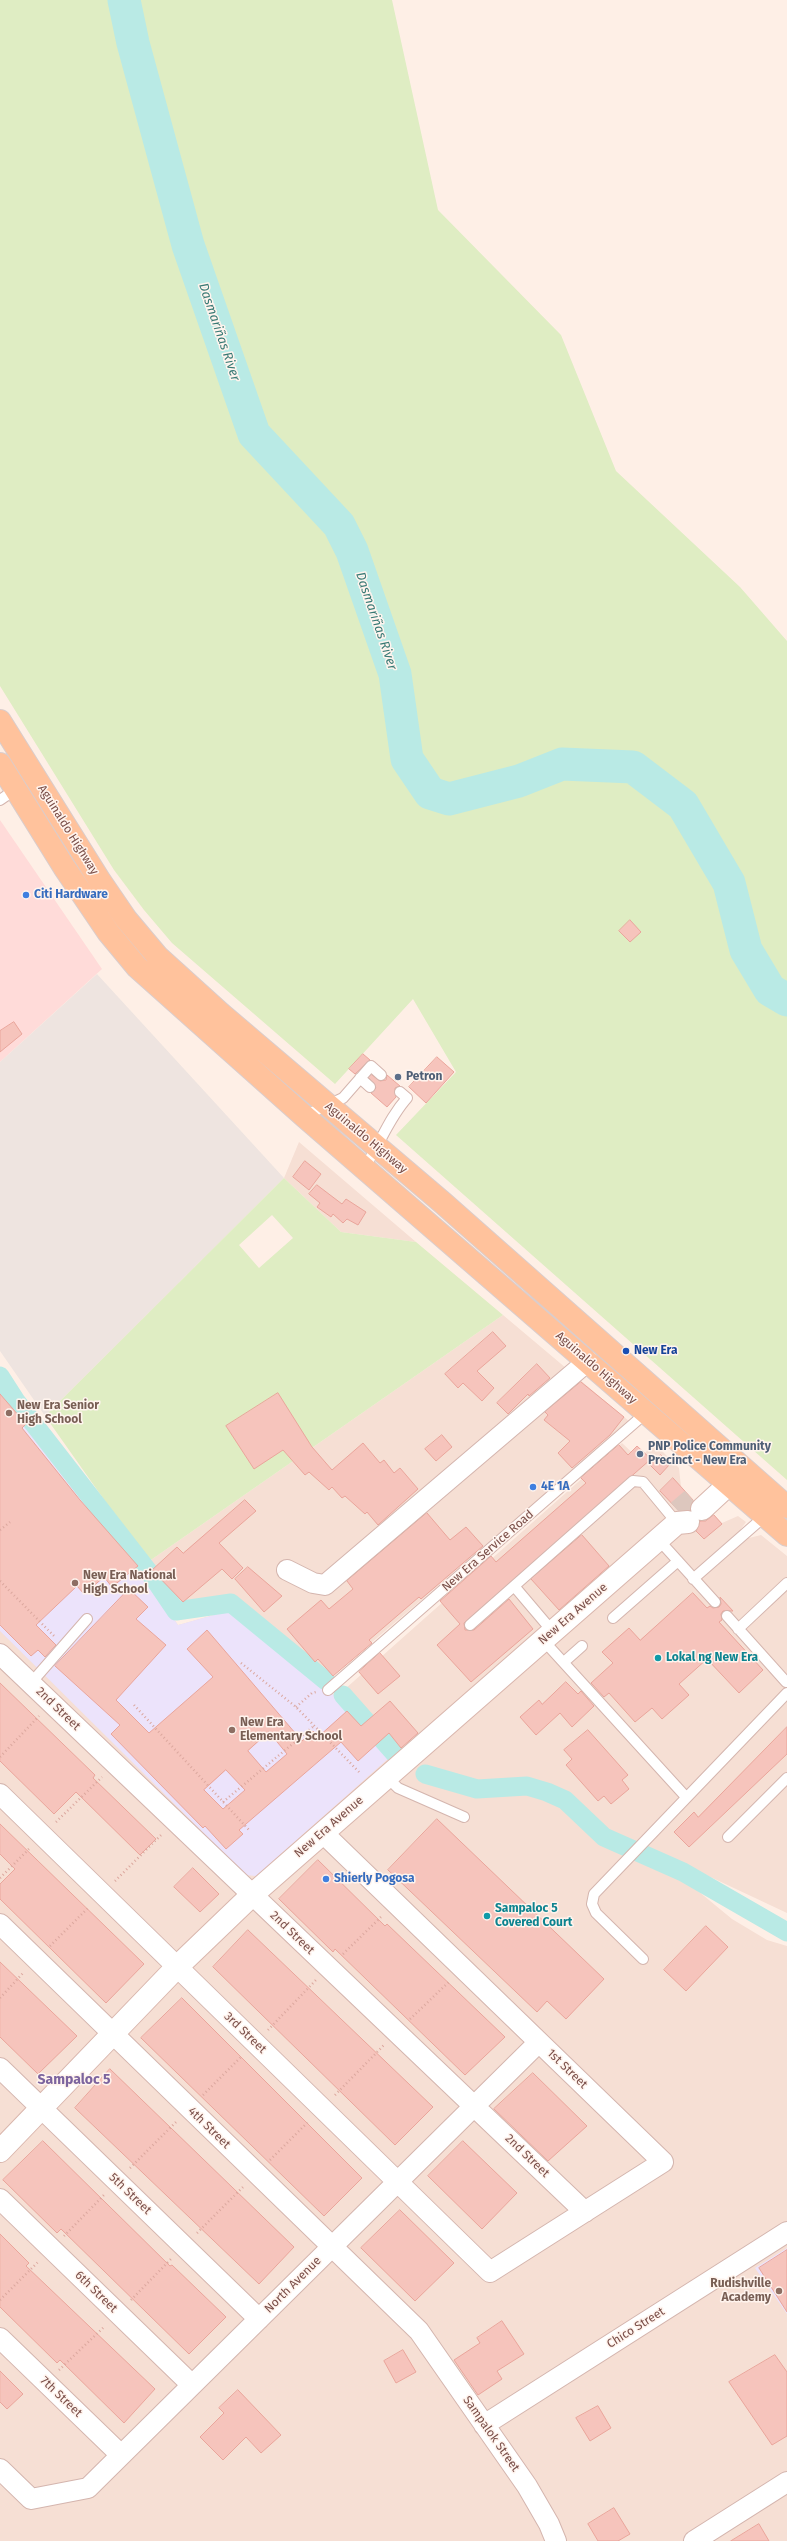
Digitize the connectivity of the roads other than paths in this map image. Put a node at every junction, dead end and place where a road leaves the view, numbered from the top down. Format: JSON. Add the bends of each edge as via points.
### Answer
{"nodes":[{"id":1,"x":0,"y":721,"type":"edge"},
{"id":2,"x":18,"y":751,"type":"junction"},
{"id":3,"x":0,"y":763,"type":"edge"},
{"id":4,"x":8,"y":795,"type":"edge"},
{"id":5,"x":381,"y":1075,"type":"dead end"},
{"id":6,"x":360,"y":1078,"type":"junction"},
{"id":7,"x":370,"y":1087,"type":"dead end"},
{"id":8,"x":400,"y":1092,"type":"dead end"},
{"id":9,"x":328,"y":1105,"type":"junction"},
{"id":10,"x":304,"y":1116,"type":"junction"},
{"id":11,"x":378,"y":1148,"type":"junction"},
{"id":12,"x":364,"y":1168,"type":"junction"},
{"id":13,"x":560,"y":1307,"type":"junction"},
{"id":14,"x":545,"y":1324,"type":"junction"},
{"id":15,"x":588,"y":1361,"type":"junction"},
{"id":16,"x":647,"y":1412,"type":"junction"},
{"id":17,"x":738,"y":1466,"type":"junction"},
{"id":18,"x":723,"y":1480,"type":"junction"},
{"id":19,"x":787,"y":1507,"type":"edge"},
{"id":20,"x":687,"y":1513,"type":"junction"},
{"id":21,"x":765,"y":1516,"type":"junction"},
{"id":22,"x":787,"y":1535,"type":"edge"},
{"id":23,"x":658,"y":1539,"type":"junction"},
{"id":24,"x":678,"y":1561,"type":"junction"},
{"id":25,"x":287,"y":1570,"type":"dead end"},
{"id":26,"x":693,"y":1579,"type":"junction"},
{"id":27,"x":787,"y":1583,"type":"edge"},
{"id":28,"x":514,"y":1586,"type":"junction"},
{"id":29,"x":714,"y":1602,"type":"dead end"},
{"id":30,"x":727,"y":1616,"type":"dead end"},
{"id":31,"x":612,"y":1618,"type":"dead end"},
{"id":32,"x":87,"y":1619,"type":"dead end"},
{"id":33,"x":470,"y":1624,"type":"dead end"},
{"id":34,"x":738,"y":1629,"type":"junction"},
{"id":35,"x":548,"y":1636,"type":"junction"},
{"id":36,"x":582,"y":1646,"type":"dead end"},
{"id":37,"x":0,"y":1654,"type":"edge"},
{"id":38,"x":564,"y":1662,"type":"junction"},
{"id":39,"x":786,"y":1682,"type":"dead end"},
{"id":40,"x":31,"y":1684,"type":"junction"},
{"id":41,"x":328,"y":1690,"type":"road end"},
{"id":42,"x":787,"y":1693,"type":"edge"},
{"id":43,"x":787,"y":1778,"type":"edge"},
{"id":44,"x":381,"y":1782,"type":"junction"},
{"id":45,"x":0,"y":1794,"type":"edge"},
{"id":46,"x":686,"y":1797,"type":"junction"},
{"id":47,"x":464,"y":1817,"type":"dead end"},
{"id":48,"x":323,"y":1833,"type":"junction"},
{"id":49,"x":728,"y":1837,"type":"dead end"},
{"id":50,"x":252,"y":1894,"type":"junction"},
{"id":51,"x":0,"y":1924,"type":"edge"},
{"id":52,"x":643,"y":1959,"type":"dead end"},
{"id":53,"x":177,"y":1967,"type":"junction"},
{"id":54,"x":113,"y":2033,"type":"junction"},
{"id":55,"x":539,"y":2042,"type":"junction"},
{"id":56,"x":0,"y":2068,"type":"edge"},
{"id":57,"x":474,"y":2106,"type":"junction"},
{"id":58,"x":41,"y":2108,"type":"junction"},
{"id":59,"x":0,"y":2151,"type":"edge"},
{"id":60,"x":398,"y":2182,"type":"junction"},
{"id":61,"x":0,"y":2199,"type":"edge"},
{"id":62,"x":585,"y":2212,"type":"junction"},
{"id":63,"x":787,"y":2232,"type":"edge"},
{"id":64,"x":332,"y":2247,"type":"junction"},
{"id":65,"x":490,"y":2272,"type":"joint"},
{"id":66,"x":259,"y":2319,"type":"junction"},
{"id":67,"x":419,"y":2331,"type":"joint"},
{"id":68,"x":0,"y":2338,"type":"edge"},
{"id":69,"x":192,"y":2385,"type":"junction"},
{"id":70,"x":484,"y":2425,"type":"junction"},
{"id":71,"x":121,"y":2455,"type":"junction"},
{"id":72,"x":0,"y":2470,"type":"edge"},
{"id":73,"x":787,"y":2482,"type":"edge"},
{"id":74,"x":556,"y":2541,"type":"edge"},
{"id":75,"x":694,"y":2541,"type":"edge"}],
"edges":[{"from":1,"to":2,"type":"main road","name":"Aguinaldo Highway"},
{"from":2,"to":3,"type":"main road"},
{"from":2,"to":9,"type":"main road","name":"Aguinaldo Highway","via":[[100,881],[126,919],[158,956]]},
{"from":3,"to":4,"type":"main road","name":"Aguinaldo Highway"},
{"from":4,"to":10,"type":"main road","name":"Aguinaldo Highway","via":[[137,967]]},
{"from":5,"to":6,"type":"lane","via":[[371,1066]]},
{"from":6,"to":7,"type":"lane"},
{"from":6,"to":9,"type":"lane","via":[[343,1098]]},
{"from":8,"to":11,"type":"lane","via":[[407,1098],[393,1107]]},
{"from":9,"to":10,"type":"lane"},
{"from":9,"to":11,"type":"main road","name":"Aguinaldo Highway"},
{"from":10,"to":12,"type":"main road","name":"Aguinaldo Highway"},
{"from":11,"to":12,"type":"lane"},
{"from":11,"to":13,"type":"main road","name":"Aguinaldo Highway"},
{"from":12,"to":14,"type":"main road","name":"Aguinaldo Highway"},
{"from":13,"to":14,"type":"main road"},
{"from":13,"to":17,"type":"main road","name":"Aguinaldo Highway"},
{"from":14,"to":15,"type":"main road","name":"Aguinaldo Highway"},
{"from":15,"to":16,"type":"main road","name":"Aguinaldo Highway"},
{"from":15,"to":25,"type":"street","via":[[325,1585],[313,1583]]},
{"from":16,"to":18,"type":"main road","name":"Aguinaldo Highway"},
{"from":16,"to":41,"type":"lane","name":"New Era Service Road"},
{"from":17,"to":18,"type":"street","name":"New Era Avenue"},
{"from":17,"to":19,"type":"main road","name":"Aguinaldo Highway"},
{"from":18,"to":20,"type":"street","name":"New Era Avenue"},
{"from":18,"to":21,"type":"main road","name":"Aguinaldo Highway"},
{"from":20,"to":23,"type":"street","name":"New Era Avenue"},
{"from":20,"to":28,"type":"lane","via":[[643,1482],[633,1481]]},
{"from":21,"to":22,"type":"main road","name":"Aguinaldo Highway"},
{"from":21,"to":26,"type":"lane"},
{"from":23,"to":24,"type":"lane"},
{"from":23,"to":35,"type":"street","name":"New Era Avenue"},
{"from":24,"to":26,"type":"lane"},
{"from":24,"to":31,"type":"lane"},
{"from":26,"to":29,"type":"lane"},
{"from":27,"to":34,"type":"lane"},
{"from":28,"to":33,"type":"lane"},
{"from":28,"to":35,"type":"lane"},
{"from":30,"to":34,"type":"lane"},
{"from":32,"to":40,"type":"lane"},
{"from":34,"to":39,"type":"lane"},
{"from":35,"to":38,"type":"lane"},
{"from":35,"to":44,"type":"street","name":"New Era Avenue"},
{"from":36,"to":38,"type":"lane"},
{"from":37,"to":40,"type":"street","name":"2nd Street"},
{"from":38,"to":46,"type":"lane"},
{"from":40,"to":50,"type":"street","name":"2nd Street"},
{"from":42,"to":46,"type":"lane"},
{"from":43,"to":49,"type":"lane"},
{"from":44,"to":47,"type":"lane"},
{"from":44,"to":48,"type":"street","name":"New Era Avenue"},
{"from":45,"to":53,"type":"street","name":"3rd Street"},
{"from":46,"to":52,"type":"lane","via":[[594,1894],[592,1904],[596,1914]]},
{"from":48,"to":50,"type":"street","name":"New Era Avenue"},
{"from":48,"to":55,"type":"street","name":"1st Street"},
{"from":50,"to":53,"type":"street","name":"New Era Avenue"},
{"from":50,"to":57,"type":"street","name":"2nd Street"},
{"from":51,"to":54,"type":"street","name":"4th Street"},
{"from":53,"to":54,"type":"street","name":"New Era Avenue"},
{"from":53,"to":60,"type":"street","name":"3rd Street"},
{"from":54,"to":58,"type":"street","name":"New Era Avenue"},
{"from":54,"to":64,"type":"street","name":"4th Street"},
{"from":55,"to":57,"type":"street","name":"North Avenue"},
{"from":55,"to":62,"type":"street","name":"1st Street","via":[[663,2162]]},
{"from":56,"to":58,"type":"street","name":"5th Street"},
{"from":57,"to":60,"type":"street","name":"North Avenue"},
{"from":57,"to":62,"type":"street","name":"2nd Street"},
{"from":58,"to":59,"type":"street","name":"New Era Avenue"},
{"from":58,"to":66,"type":"street","name":"5th Street"},
{"from":60,"to":64,"type":"street","name":"North Avenue"},
{"from":60,"to":65,"type":"street","name":"3rd Street"},
{"from":61,"to":69,"type":"street","name":"6th Street"},
{"from":62,"to":65,"type":"street","name":"1st Street"},
{"from":63,"to":70,"type":"street","name":"Chico Street"},
{"from":64,"to":66,"type":"street","name":"North Avenue"},
{"from":64,"to":67,"type":"street","name":"4th Street"},
{"from":66,"to":69,"type":"street","name":"North Avenue"},
{"from":67,"to":70,"type":"street","name":"Sampalok Street"},
{"from":68,"to":71,"type":"street","name":"7th Street"},
{"from":69,"to":71,"type":"street","name":"North Avenue"},
{"from":70,"to":74,"type":"street","name":"Sampalok Street","via":[[527,2486]]},
{"from":71,"to":72,"type":"street","name":"North Avenue","via":[[88,2488],[31,2498]]},
{"from":73,"to":75,"type":"street"}]}
